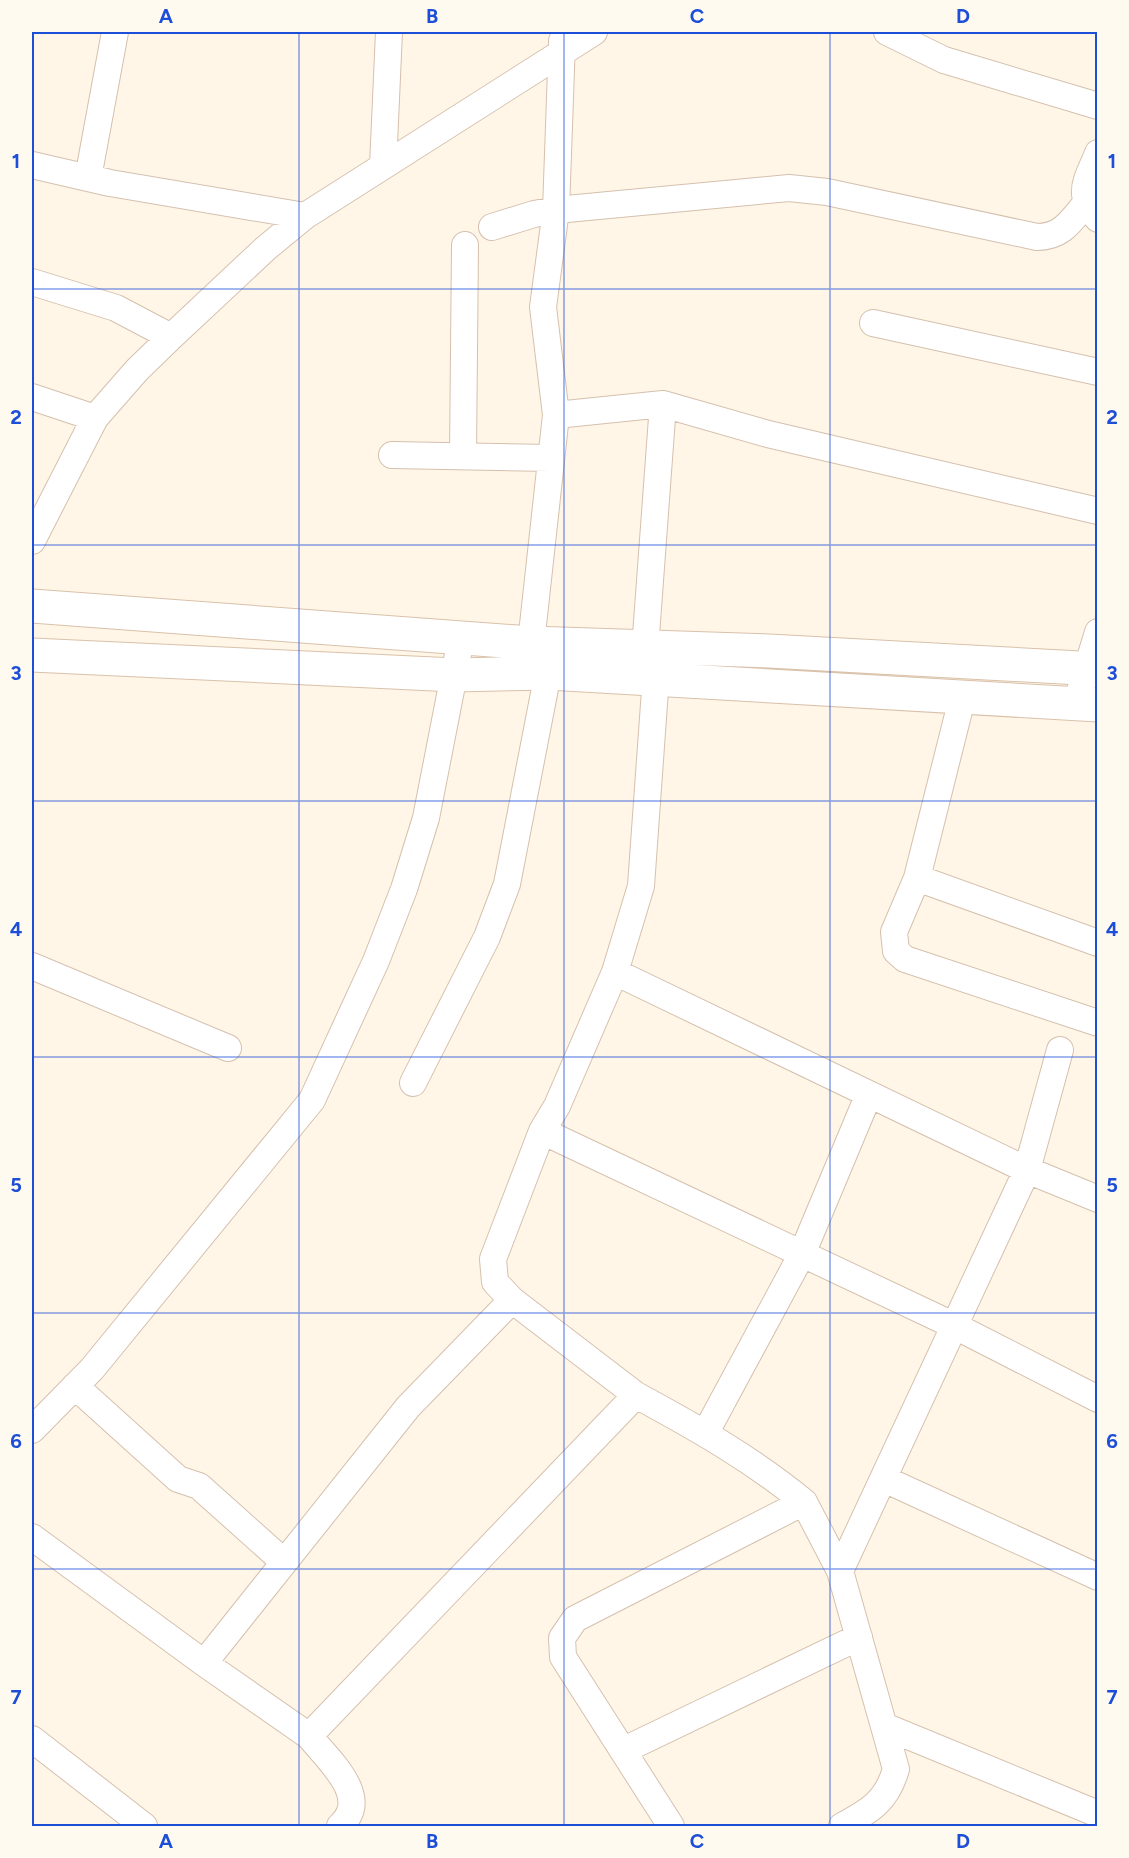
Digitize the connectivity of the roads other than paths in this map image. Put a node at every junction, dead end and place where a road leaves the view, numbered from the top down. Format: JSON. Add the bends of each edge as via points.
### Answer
{"nodes":[{"id":1,"x":114,"y":32,"type":"edge"},
{"id":2,"x":389,"y":32,"type":"edge"},
{"id":3,"x":594,"y":32,"type":"edge"},
{"id":4,"x":887,"y":32,"type":"edge"},
{"id":5,"x":562,"y":42,"type":"edge"},
{"id":6,"x":1098,"y":106,"type":"edge"},
{"id":7,"x":1098,"y":153,"type":"edge"},
{"id":8,"x":32,"y":165,"type":"edge"},
{"id":9,"x":383,"y":166,"type":"junction"},
{"id":10,"x":88,"y":178,"type":"junction"},
{"id":11,"x":556,"y":210,"type":"junction"},
{"id":12,"x":1092,"y":211,"type":"edge"},
{"id":13,"x":305,"y":216,"type":"junction"},
{"id":14,"x":492,"y":227,"type":"dead end"},
{"id":15,"x":465,"y":245,"type":"dead end"},
{"id":16,"x":32,"y":282,"type":"edge"},
{"id":17,"x":873,"y":323,"type":"dead end"},
{"id":18,"x":171,"y":338,"type":"junction"},
{"id":19,"x":1098,"y":372,"type":"edge"},
{"id":20,"x":32,"y":397,"type":"edge"},
{"id":21,"x":663,"y":404,"type":"junction"},
{"id":22,"x":556,"y":416,"type":"junction"},
{"id":23,"x":95,"y":418,"type":"junction"},
{"id":24,"x":392,"y":455,"type":"dead end"},
{"id":25,"x":463,"y":456,"type":"junction"},
{"id":26,"x":551,"y":459,"type":"junction"},
{"id":27,"x":1098,"y":511,"type":"edge"},
{"id":28,"x":32,"y":541,"type":"edge"},
{"id":29,"x":32,"y":606,"type":"edge"},
{"id":30,"x":1098,"y":632,"type":"edge"},
{"id":31,"x":460,"y":639,"type":"junction"},
{"id":32,"x":531,"y":643,"type":"junction"},
{"id":33,"x":32,"y":655,"type":"edge"},
{"id":34,"x":653,"y":659,"type":"junction"},
{"id":35,"x":1092,"y":668,"type":"edge"},
{"id":36,"x":548,"y":673,"type":"junction"},
{"id":37,"x":455,"y":675,"type":"junction"},
{"id":38,"x":962,"y":699,"type":"junction"},
{"id":39,"x":1087,"y":705,"type":"edge"},
{"id":40,"x":917,"y":878,"type":"junction"},
{"id":41,"x":1098,"y":943,"type":"edge"},
{"id":42,"x":32,"y":966,"type":"edge"},
{"id":43,"x":615,"y":972,"type":"junction"},
{"id":44,"x":1098,"y":1023,"type":"edge"},
{"id":45,"x":228,"y":1048,"type":"dead end"},
{"id":46,"x":1060,"y":1050,"type":"dead end"},
{"id":47,"x":413,"y":1083,"type":"dead end"},
{"id":48,"x":869,"y":1094,"type":"junction"},
{"id":49,"x":542,"y":1131,"type":"junction"},
{"id":50,"x":1027,"y":1170,"type":"junction"},
{"id":51,"x":1098,"y":1199,"type":"edge"},
{"id":52,"x":802,"y":1254,"type":"junction"},
{"id":53,"x":512,"y":1300,"type":"junction"},
{"id":54,"x":955,"y":1326,"type":"junction"},
{"id":55,"x":75,"y":1386,"type":"junction"},
{"id":56,"x":636,"y":1395,"type":"junction"},
{"id":57,"x":1098,"y":1399,"type":"edge"},
{"id":58,"x":32,"y":1430,"type":"edge"},
{"id":59,"x":706,"y":1432,"type":"junction"},
{"id":60,"x":884,"y":1479,"type":"junction"},
{"id":61,"x":804,"y":1502,"type":"junction"},
{"id":62,"x":32,"y":1537,"type":"edge"},
{"id":63,"x":284,"y":1562,"type":"junction"},
{"id":64,"x":840,"y":1571,"type":"junction"},
{"id":65,"x":1098,"y":1577,"type":"edge"},
{"id":66,"x":859,"y":1637,"type":"junction"},
{"id":67,"x":204,"y":1663,"type":"junction"},
{"id":68,"x":884,"y":1726,"type":"junction"},
{"id":69,"x":309,"y":1736,"type":"junction"},
{"id":70,"x":32,"y":1739,"type":"edge"},
{"id":71,"x":624,"y":1750,"type":"junction"},
{"id":72,"x":1098,"y":1815,"type":"edge"},
{"id":73,"x":144,"y":1827,"type":"edge"},
{"id":74,"x":339,"y":1827,"type":"edge"},
{"id":75,"x":671,"y":1827,"type":"edge"},
{"id":76,"x":842,"y":1827,"type":"edge"}],
"edges":[{"from":1,"to":10,"type":"street"},
{"from":2,"to":9,"type":"street"},
{"from":3,"to":5,"type":"street"},
{"from":4,"to":6,"type":"street","via":[[944,60]]},
{"from":5,"to":9,"type":"street"},
{"from":5,"to":11,"type":"street"},
{"from":7,"to":12,"type":"street","via":[[1083,191]]},
{"from":8,"to":10,"type":"street"},
{"from":9,"to":13,"type":"street"},
{"from":10,"to":13,"type":"street"},
{"from":11,"to":12,"type":"street","via":[[789,188],[828,192],[1037,237],[1050,237]]},
{"from":11,"to":14,"type":"street"},
{"from":11,"to":22,"type":"street","via":[[543,307]]},
{"from":13,"to":18,"type":"street"},
{"from":15,"to":25,"type":"street"},
{"from":16,"to":18,"type":"street","via":[[116,308]]},
{"from":17,"to":19,"type":"street"},
{"from":18,"to":23,"type":"street"},
{"from":20,"to":23,"type":"street"},
{"from":21,"to":22,"type":"street"},
{"from":21,"to":27,"type":"street","via":[[768,434]]},
{"from":21,"to":34,"type":"street"},
{"from":22,"to":26,"type":"street"},
{"from":23,"to":28,"type":"street"},
{"from":24,"to":25,"type":"street"},
{"from":25,"to":26,"type":"street"},
{"from":26,"to":32,"type":"street"},
{"from":29,"to":31,"type":"main road"},
{"from":30,"to":35,"type":"street"},
{"from":31,"to":32,"type":"main road"},
{"from":31,"to":37,"type":"street"},
{"from":32,"to":34,"type":"main road"},
{"from":33,"to":37,"type":"main road"},
{"from":34,"to":35,"type":"main road","via":[[770,651]]},
{"from":34,"to":36,"type":"main road"},
{"from":34,"to":38,"type":"main road"},
{"from":34,"to":43,"type":"street","via":[[641,886]]},
{"from":35,"to":39,"type":"street"},
{"from":36,"to":37,"type":"main road"},
{"from":36,"to":47,"type":"street","via":[[507,884],[487,937]]},
{"from":37,"to":55,"type":"street","via":[[426,818],[404,889],[376,961],[312,1100]]},
{"from":38,"to":39,"type":"main road"},
{"from":38,"to":40,"type":"street"},
{"from":40,"to":41,"type":"street"},
{"from":40,"to":44,"type":"street","via":[[894,932],[896,951],[904,959]]},
{"from":42,"to":45,"type":"street"},
{"from":43,"to":48,"type":"street"},
{"from":43,"to":49,"type":"street","via":[[557,1106]]},
{"from":46,"to":50,"type":"street"},
{"from":48,"to":50,"type":"street"},
{"from":48,"to":52,"type":"street"},
{"from":49,"to":52,"type":"street"},
{"from":49,"to":53,"type":"street","via":[[493,1259],[495,1282]]},
{"from":50,"to":51,"type":"street"},
{"from":50,"to":54,"type":"street"},
{"from":52,"to":54,"type":"street"},
{"from":52,"to":59,"type":"street"},
{"from":53,"to":56,"type":"street"},
{"from":53,"to":63,"type":"street","via":[[408,1407]]},
{"from":54,"to":57,"type":"street"},
{"from":54,"to":60,"type":"street"},
{"from":55,"to":58,"type":"street"},
{"from":55,"to":63,"type":"street","via":[[178,1479],[199,1486]]},
{"from":56,"to":59,"type":"street"},
{"from":56,"to":69,"type":"street"},
{"from":59,"to":61,"type":"street"},
{"from":60,"to":64,"type":"street"},
{"from":60,"to":65,"type":"street"},
{"from":61,"to":64,"type":"street"},
{"from":61,"to":71,"type":"street","via":[[575,1619],[562,1638],[563,1657]]},
{"from":62,"to":67,"type":"street"},
{"from":63,"to":67,"type":"street"},
{"from":64,"to":66,"type":"street"},
{"from":66,"to":68,"type":"street"},
{"from":66,"to":71,"type":"street"},
{"from":67,"to":69,"type":"street"},
{"from":68,"to":72,"type":"street"},
{"from":68,"to":76,"type":"street","via":[[896,1769],[891,1788],[882,1800]]},
{"from":69,"to":74,"type":"street","via":[[348,1784],[353,1799],[348,1818]]},
{"from":70,"to":73,"type":"street"},
{"from":71,"to":75,"type":"street"}]}
